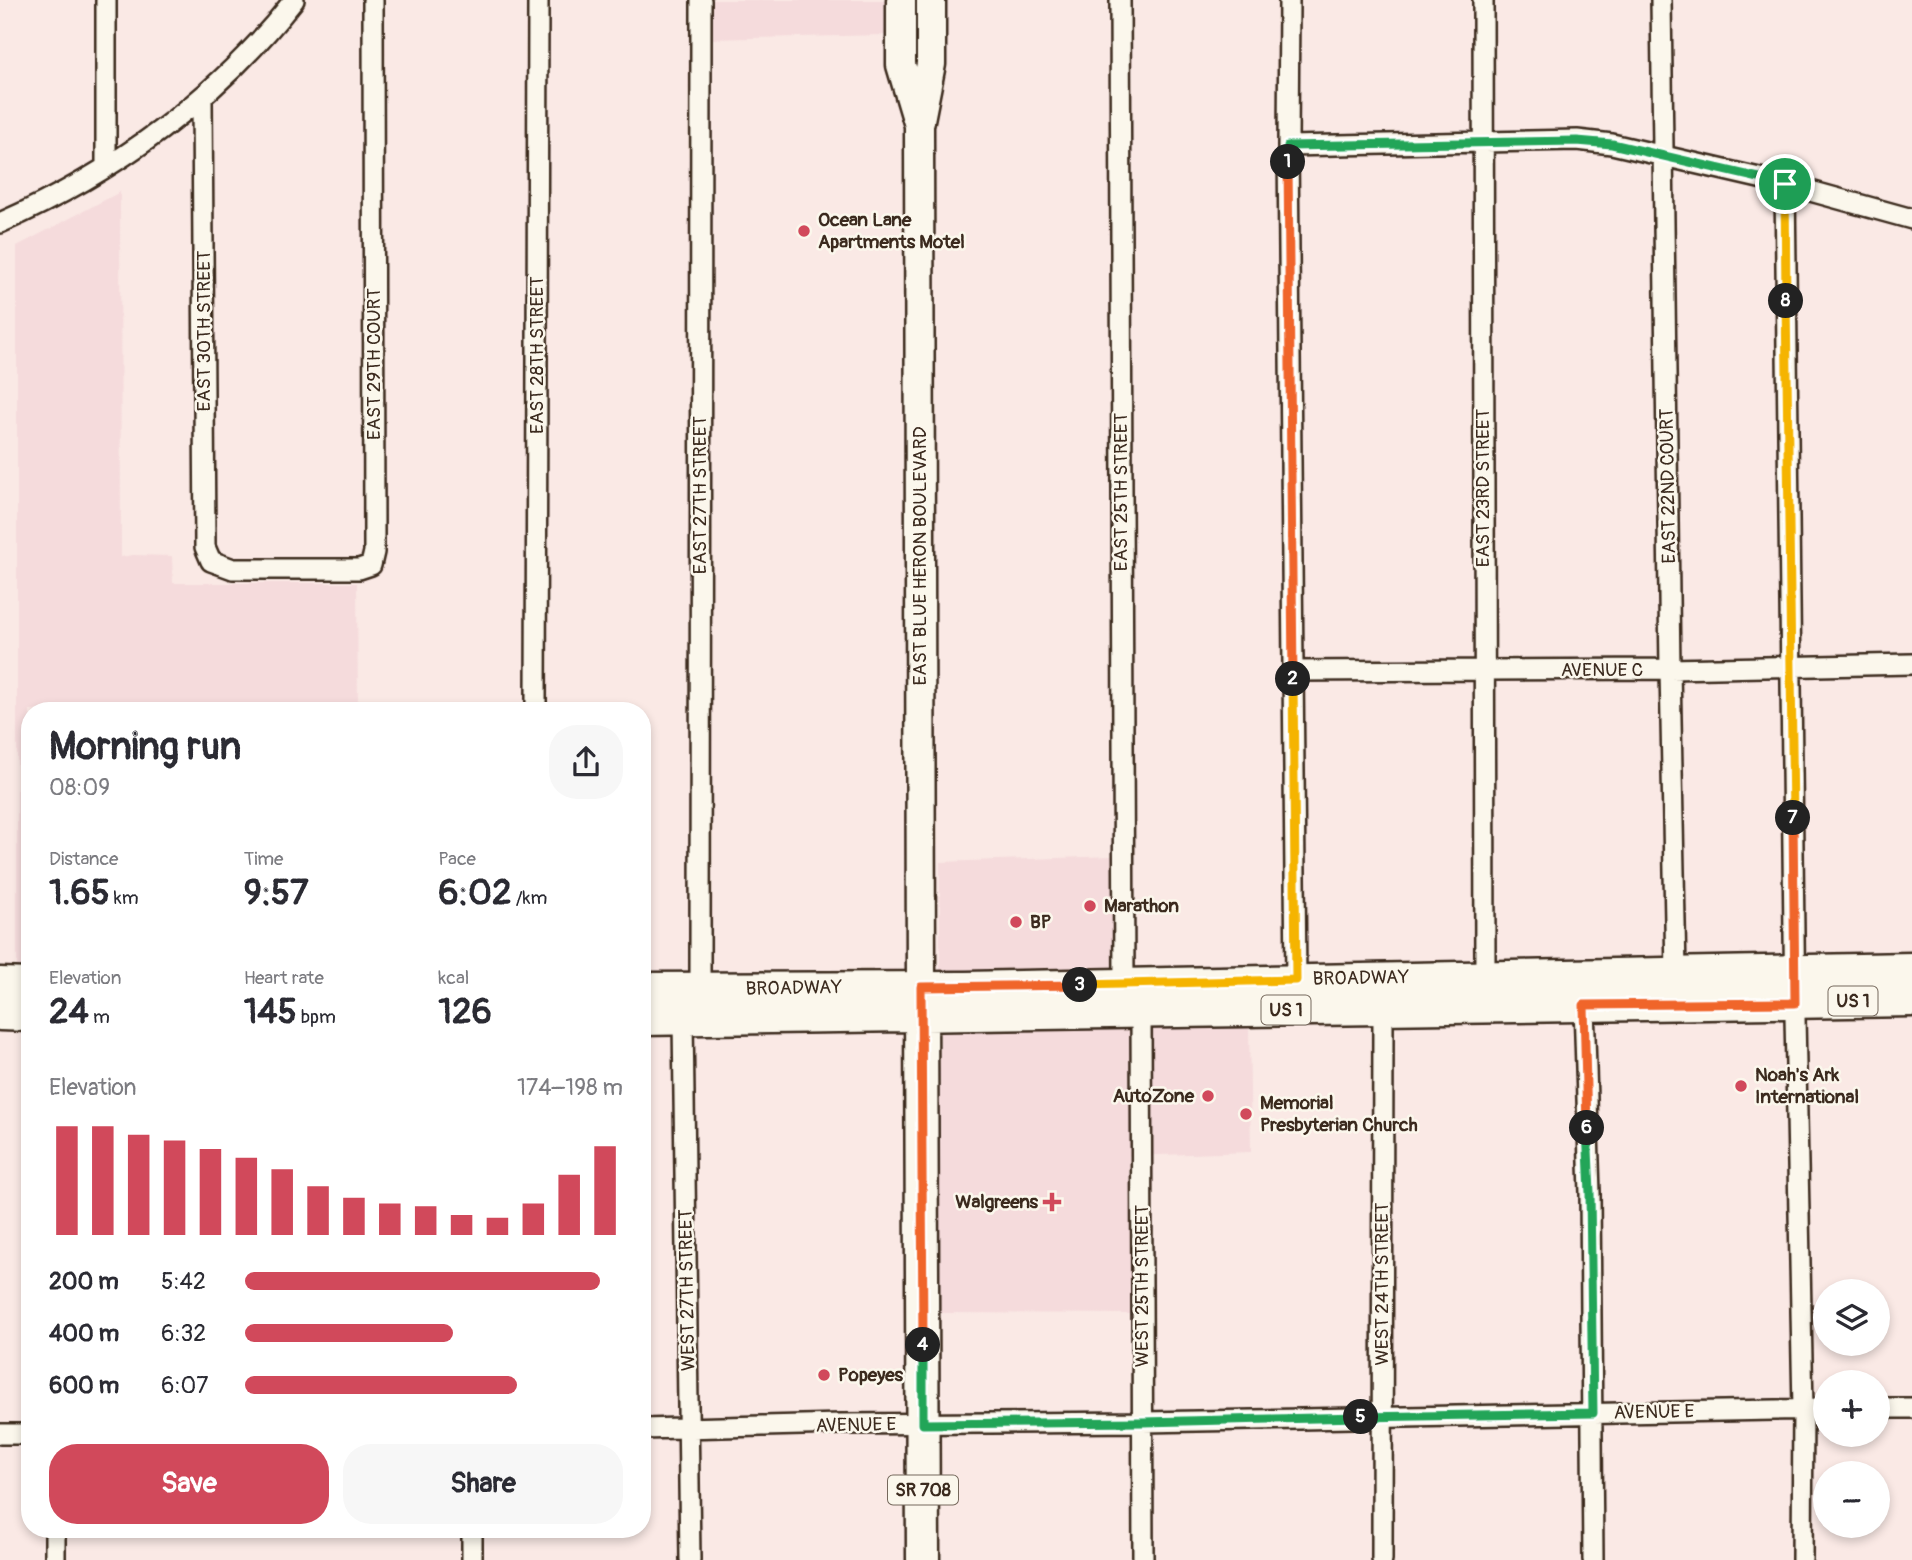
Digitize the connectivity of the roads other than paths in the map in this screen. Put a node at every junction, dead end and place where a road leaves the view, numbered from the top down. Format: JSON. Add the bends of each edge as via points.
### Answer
{"nodes":[{"id":1,"x":106,"y":0,"type":"edge"},
{"id":2,"x":294,"y":0,"type":"edge"},
{"id":3,"x":373,"y":0,"type":"edge"},
{"id":4,"x":538,"y":0,"type":"edge"},
{"id":5,"x":701,"y":0,"type":"edge"},
{"id":6,"x":901,"y":0,"type":"edge"},
{"id":7,"x":931,"y":0,"type":"edge"},
{"id":8,"x":1120,"y":0,"type":"edge"},
{"id":9,"x":1289,"y":0,"type":"edge"},
{"id":10,"x":1483,"y":0,"type":"edge"},
{"id":11,"x":1661,"y":0,"type":"edge"},
{"id":12,"x":202,"y":99,"type":"junction"},
{"id":13,"x":919,"y":125,"type":"junction"},
{"id":14,"x":1482,"y":142,"type":"junction"},
{"id":15,"x":1288,"y":146,"type":"junction"},
{"id":16,"x":1664,"y":156,"type":"junction"},
{"id":17,"x":106,"y":166,"type":"junction"},
{"id":18,"x":1785,"y":184,"type":"junction"},
{"id":19,"x":1912,"y":219,"type":"edge"},
{"id":20,"x":0,"y":223,"type":"edge"},
{"id":21,"x":211,"y":561,"type":"joint"},
{"id":22,"x":1912,"y":664,"type":"edge"},
{"id":23,"x":1791,"y":667,"type":"junction"},
{"id":24,"x":1670,"y":669,"type":"junction"},
{"id":25,"x":1293,"y":671,"type":"junction"},
{"id":26,"x":1483,"y":671,"type":"junction"},
{"id":27,"x":536,"y":702,"type":"edge"},
{"id":28,"x":1912,"y":969,"type":"edge"},
{"id":29,"x":1795,"y":971,"type":"junction"},
{"id":30,"x":1676,"y":973,"type":"junction"},
{"id":31,"x":1485,"y":976,"type":"junction"},
{"id":32,"x":1296,"y":980,"type":"junction"},
{"id":33,"x":0,"y":984,"type":"edge"},
{"id":34,"x":1124,"y":984,"type":"junction"},
{"id":35,"x":21,"y":985,"type":"edge"},
{"id":36,"x":651,"y":989,"type":"edge"},
{"id":37,"x":700,"y":989,"type":"junction"},
{"id":38,"x":1912,"y":1000,"type":"edge"},
{"id":39,"x":921,"y":1001,"type":"junction"},
{"id":40,"x":1795,"y":1003,"type":"junction"},
{"id":41,"x":1584,"y":1005,"type":"junction"},
{"id":42,"x":1383,"y":1008,"type":"junction"},
{"id":43,"x":1142,"y":1013,"type":"junction"},
{"id":44,"x":0,"y":1014,"type":"edge"},
{"id":45,"x":21,"y":1015,"type":"edge"},
{"id":46,"x":651,"y":1019,"type":"edge"},
{"id":47,"x":683,"y":1019,"type":"junction"},
{"id":48,"x":1890,"y":1408,"type":"edge"},
{"id":49,"x":1912,"y":1408,"type":"edge"},
{"id":50,"x":1803,"y":1409,"type":"junction"},
{"id":51,"x":1813,"y":1409,"type":"edge"},
{"id":52,"x":1593,"y":1413,"type":"junction"},
{"id":53,"x":1381,"y":1416,"type":"junction"},
{"id":54,"x":1143,"y":1422,"type":"junction"},
{"id":55,"x":923,"y":1424,"type":"junction"},
{"id":56,"x":690,"y":1428,"type":"junction"},
{"id":57,"x":651,"y":1429,"type":"edge"},
{"id":58,"x":0,"y":1434,"type":"edge"},
{"id":59,"x":21,"y":1434,"type":"edge"},
{"id":60,"x":55,"y":1538,"type":"edge"},
{"id":61,"x":472,"y":1538,"type":"edge"},
{"id":62,"x":55,"y":1560,"type":"edge"},
{"id":63,"x":472,"y":1560,"type":"edge"},
{"id":64,"x":690,"y":1560,"type":"edge"},
{"id":65,"x":923,"y":1560,"type":"edge"},
{"id":66,"x":1143,"y":1560,"type":"edge"},
{"id":67,"x":1382,"y":1560,"type":"edge"},
{"id":68,"x":1593,"y":1560,"type":"edge"},
{"id":69,"x":1802,"y":1560,"type":"edge"}],
"edges":[{"from":1,"to":17,"type":"street"},
{"from":2,"to":12,"type":"street"},
{"from":3,"to":21,"type":"street","name":"EAST 29TH COURT","via":[[371,565],[359,569],[233,569]]},
{"from":4,"to":27,"type":"street","name":"EAST 28TH STREET"},
{"from":5,"to":37,"type":"street","name":"EAST 27TH STREET"},
{"from":6,"to":13,"type":"main road","name":"EAST BLUE HERON BOULEVARD","via":[[901,65]]},
{"from":7,"to":13,"type":"main road","name":"EAST BLUE HERON BOULEVARD","via":[[931,64]]},
{"from":8,"to":34,"type":"street","name":"EAST 25TH STREET"},
{"from":9,"to":15,"type":"street"},
{"from":10,"to":14,"type":"street","name":"EAST 23RD STREET"},
{"from":11,"to":16,"type":"street","name":"EAST 22ND COURT"},
{"from":12,"to":17,"type":"street"},
{"from":12,"to":21,"type":"street","name":"EAST 30TH STREET","via":[[205,547]]},
{"from":13,"to":39,"type":"main road","name":"EAST BLUE HERON BOULEVARD"},
{"from":14,"to":15,"type":"street"},
{"from":14,"to":16,"type":"street","via":[[1577,141]]},
{"from":14,"to":26,"type":"street","name":"EAST 23RD STREET"},
{"from":15,"to":25,"type":"street"},
{"from":16,"to":18,"type":"street"},
{"from":16,"to":24,"type":"street","name":"EAST 22ND COURT"},
{"from":17,"to":20,"type":"street","via":[[90,179]]},
{"from":18,"to":19,"type":"street"},
{"from":18,"to":23,"type":"street"},
{"from":22,"to":23,"type":"street","name":"AVENUE C"},
{"from":23,"to":24,"type":"street","name":"AVENUE C"},
{"from":23,"to":29,"type":"street"},
{"from":24,"to":26,"type":"street","name":"AVENUE C"},
{"from":24,"to":30,"type":"street","name":"EAST 22ND COURT"},
{"from":25,"to":26,"type":"street","name":"AVENUE C"},
{"from":25,"to":32,"type":"street"},
{"from":26,"to":31,"type":"street","name":"EAST 23RD STREET"},
{"from":28,"to":29,"type":"main road","name":"BROADWAY","number":"US 1"},
{"from":29,"to":30,"type":"main road","name":"BROADWAY","number":"US 1"},
{"from":29,"to":40,"type":"street"},
{"from":30,"to":31,"type":"main road","name":"BROADWAY","number":"US 1"},
{"from":31,"to":32,"type":"main road","name":"BROADWAY","number":"US 1"},
{"from":32,"to":34,"type":"main road","name":"BROADWAY","number":"US 1"},
{"from":33,"to":35,"type":"main road"},
{"from":34,"to":39,"type":"main road","name":"BROADWAY","number":"US 1"},
{"from":36,"to":37,"type":"main road","name":"BROADWAY","number":"US 1"},
{"from":37,"to":39,"type":"main road","name":"BROADWAY","number":"US 1"},
{"from":38,"to":40,"type":"main road","name":"BROADWAY","number":"US 1"},
{"from":39,"to":43,"type":"main road","name":"BROADWAY","number":"US 1"},
{"from":39,"to":47,"type":"main road","name":"BROADWAY","number":"US 1"},
{"from":39,"to":55,"type":"main road","number":"SR 708"},
{"from":40,"to":41,"type":"main road","name":"BROADWAY","number":"US 1"},
{"from":40,"to":50,"type":"street"},
{"from":41,"to":42,"type":"main road","name":"BROADWAY","number":"US 1"},
{"from":41,"to":52,"type":"street"},
{"from":42,"to":43,"type":"main road","name":"BROADWAY","number":"US 1"},
{"from":42,"to":53,"type":"street","name":"WEST 24TH STREET"},
{"from":43,"to":54,"type":"street","name":"WEST 25TH STREET"},
{"from":44,"to":45,"type":"main road"},
{"from":46,"to":47,"type":"main road","name":"BROADWAY","number":"US 1"},
{"from":47,"to":56,"type":"street","name":"WEST 27TH STREET"},
{"from":48,"to":49,"type":"street"},
{"from":50,"to":51,"type":"street","name":"AVENUE E"},
{"from":50,"to":52,"type":"street","name":"AVENUE E"},
{"from":50,"to":69,"type":"street"},
{"from":52,"to":53,"type":"street","name":"AVENUE E"},
{"from":52,"to":68,"type":"street"},
{"from":53,"to":54,"type":"street","name":"AVENUE E"},
{"from":53,"to":67,"type":"street","name":"WEST 24TH STREET"},
{"from":54,"to":55,"type":"street","name":"AVENUE E"},
{"from":54,"to":66,"type":"street","name":"WEST 25TH STREET"},
{"from":55,"to":56,"type":"street","name":"AVENUE E"},
{"from":55,"to":65,"type":"main road","number":"SR 708"},
{"from":56,"to":57,"type":"street","name":"AVENUE E"},
{"from":56,"to":64,"type":"street","name":"WEST 27TH STREET"},
{"from":58,"to":59,"type":"street"},
{"from":60,"to":62,"type":"street"},
{"from":61,"to":63,"type":"street"}]}
